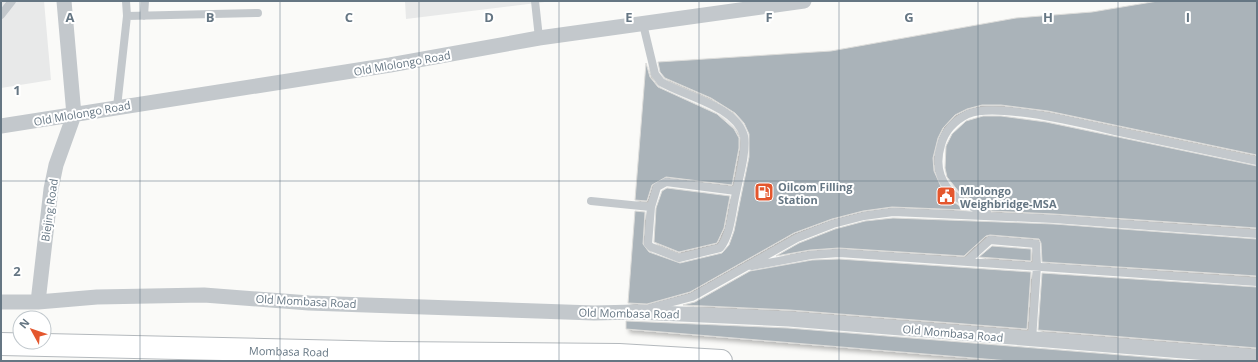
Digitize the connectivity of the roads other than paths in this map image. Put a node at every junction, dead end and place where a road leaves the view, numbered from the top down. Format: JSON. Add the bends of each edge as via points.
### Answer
{"nodes":[{"id":1,"x":12,"y":1,"type":"edge"},
{"id":2,"x":64,"y":1,"type":"edge"},
{"id":3,"x":126,"y":1,"type":"edge"},
{"id":4,"x":145,"y":1,"type":"edge"},
{"id":5,"x":535,"y":1,"type":"edge"},
{"id":6,"x":804,"y":1,"type":"edge"},
{"id":7,"x":777,"y":3,"type":"edge"},
{"id":8,"x":258,"y":13,"type":"dead end"},
{"id":9,"x":1,"y":15,"type":"edge"},
{"id":10,"x":126,"y":16,"type":"junction"},
{"id":11,"x":144,"y":16,"type":"junction"},
{"id":12,"x":643,"y":24,"type":"junction"},
{"id":13,"x":539,"y":38,"type":"junction"},
{"id":14,"x":117,"y":107,"type":"junction"},
{"id":15,"x":74,"y":115,"type":"junction"},
{"id":16,"x":1,"y":126,"type":"edge"},
{"id":17,"x":1257,"y":161,"type":"edge"},
{"id":18,"x":736,"y":191,"type":"junction"},
{"id":19,"x":591,"y":201,"type":"dead end"},
{"id":20,"x":651,"y":207,"type":"junction"},
{"id":21,"x":996,"y":216,"type":"junction"},
{"id":22,"x":1257,"y":234,"type":"edge"},
{"id":23,"x":967,"y":261,"type":"junction"},
{"id":24,"x":1037,"y":266,"type":"junction"},
{"id":25,"x":744,"y":268,"type":"junction"},
{"id":26,"x":1257,"y":282,"type":"edge"},
{"id":27,"x":1,"y":302,"type":"edge"},
{"id":28,"x":38,"y":302,"type":"junction"},
{"id":29,"x":636,"y":312,"type":"junction"},
{"id":30,"x":1032,"y":340,"type":"junction"},
{"id":31,"x":1,"y":344,"type":"edge"},
{"id":32,"x":1257,"y":357,"type":"edge"},
{"id":33,"x":721,"y":361,"type":"edge"}],
"edges":[{"from":1,"to":9,"type":"lane"},
{"from":2,"to":15,"type":"street","name":"Biejing Road"},
{"from":3,"to":10,"type":"lane"},
{"from":4,"to":11,"type":"lane"},
{"from":5,"to":13,"type":"lane"},
{"from":6,"to":7,"type":"street","name":"Old Mlolongo Road"},
{"from":7,"to":12,"type":"street","name":"Old Mlolongo Road"},
{"from":8,"to":11,"type":"lane"},
{"from":10,"to":11,"type":"lane"},
{"from":10,"to":14,"type":"lane"},
{"from":12,"to":13,"type":"street","name":"Old Mlolongo Road"},
{"from":12,"to":18,"type":"lane","via":[[655,74],[661,82],[716,107],[741,129],[744,146]]},
{"from":13,"to":14,"type":"street","name":"Old Mlolongo Road","via":[[390,66]]},
{"from":14,"to":15,"type":"street","name":"Old Mlolongo Road"},
{"from":15,"to":16,"type":"street","name":"Old Mlolongo Road"},
{"from":15,"to":28,"type":"street","name":"Biejing Road","via":[[56,165],[51,189]]},
{"from":17,"to":21,"type":"lane","via":[[1044,116],[990,110],[969,114],[951,124],[942,138],[938,170],[950,192],[963,202]]},
{"from":18,"to":20,"type":"lane","via":[[666,182],[657,186]]},
{"from":18,"to":20,"type":"lane","via":[[720,248],[683,258],[648,244]]},
{"from":19,"to":20,"type":"lane"},
{"from":21,"to":22,"type":"lane"},
{"from":21,"to":25,"type":"lane","via":[[893,212],[864,216],[833,224],[797,238]]},
{"from":23,"to":24,"type":"lane"},
{"from":23,"to":24,"type":"lane","via":[[990,240],[1036,244]]},
{"from":23,"to":25,"type":"lane","via":[[839,253],[805,256]]},
{"from":24,"to":26,"type":"lane"},
{"from":24,"to":30,"type":"lane"},
{"from":25,"to":29,"type":"lane","via":[[692,297]]},
{"from":27,"to":28,"type":"street","name":"Old Mombasa Road"},
{"from":28,"to":29,"type":"street","name":"Old Mombasa Road","via":[[97,297],[204,295],[309,303],[594,313]]},
{"from":29,"to":30,"type":"street","name":"Old Mombasa Road","via":[[789,319]]},
{"from":30,"to":32,"type":"street","name":"Old Mombasa Road"},
{"from":31,"to":33,"type":"highway","name":"Mombasa Road","via":[[619,355]]}]}
